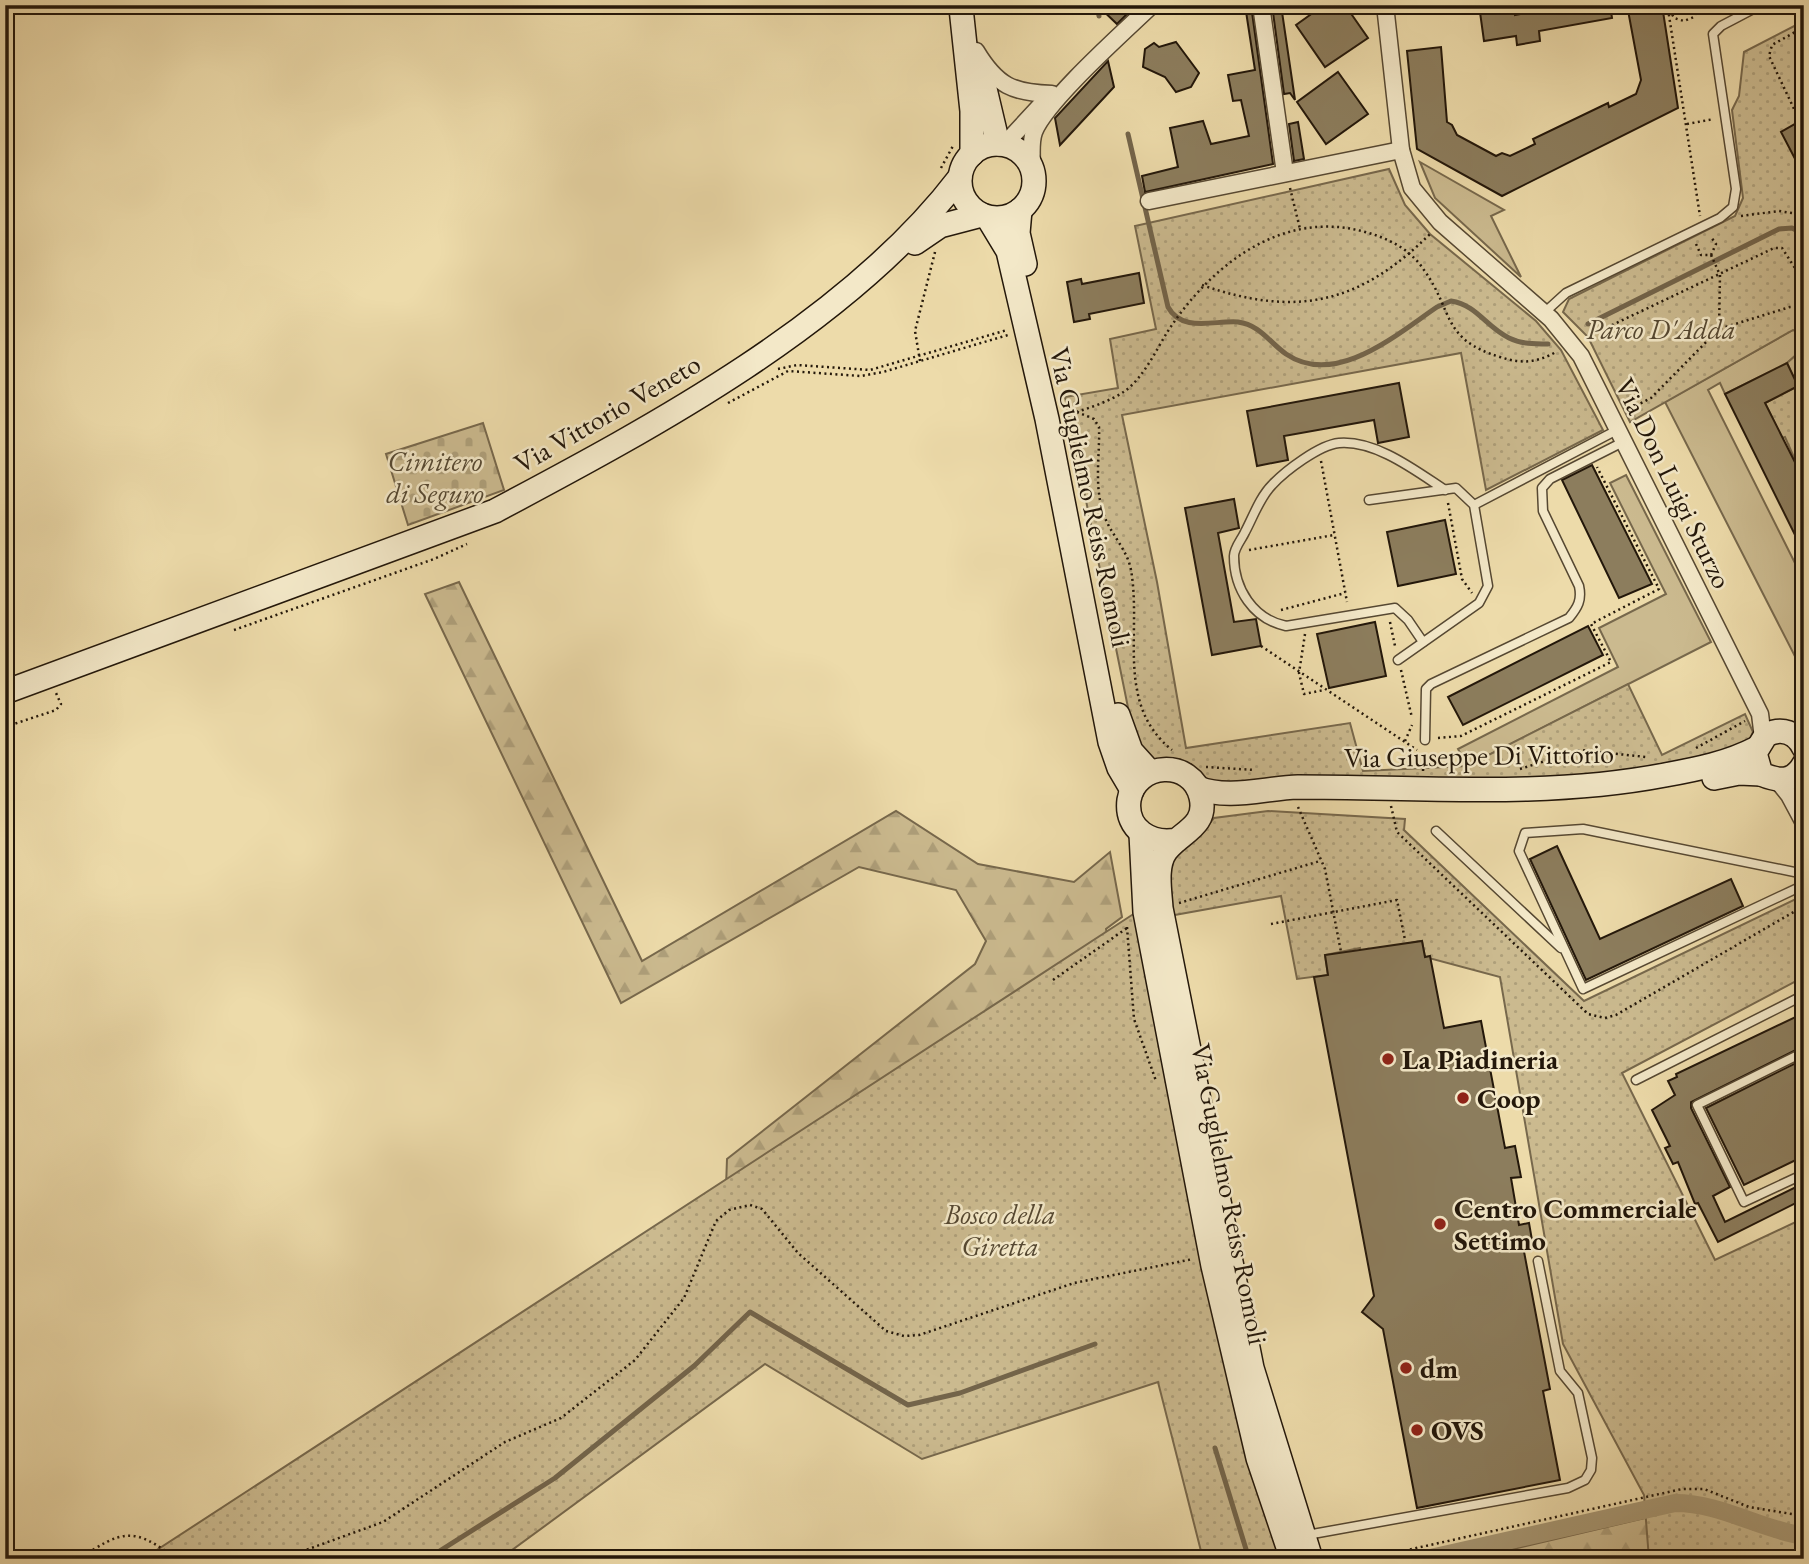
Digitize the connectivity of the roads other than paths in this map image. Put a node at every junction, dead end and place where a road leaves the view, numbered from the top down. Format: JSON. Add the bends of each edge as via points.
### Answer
{"nodes":[{"id":1,"x":1152,"y":5,"type":"edge"},
{"id":2,"x":1262,"y":5,"type":"edge"},
{"id":3,"x":1385,"y":5,"type":"edge"},
{"id":4,"x":1761,"y":5,"type":"edge"},
{"id":5,"x":961,"y":6,"type":"edge"},
{"id":6,"x":1747,"y":8,"type":"edge"},
{"id":7,"x":976,"y":51,"type":"junction"},
{"id":8,"x":1075,"y":80,"type":"junction"},
{"id":9,"x":1052,"y":94,"type":"junction"},
{"id":10,"x":1001,"y":144,"type":"junction"},
{"id":11,"x":1401,"y":150,"type":"junction"},
{"id":12,"x":972,"y":154,"type":"junction"},
{"id":13,"x":1032,"y":169,"type":"junction"},
{"id":14,"x":1286,"y":173,"type":"junction"},
{"id":15,"x":960,"y":177,"type":"junction"},
{"id":16,"x":1149,"y":201,"type":"dead end"},
{"id":17,"x":1020,"y":210,"type":"junction"},
{"id":18,"x":985,"y":217,"type":"junction"},
{"id":19,"x":863,"y":278,"type":"junction"},
{"id":20,"x":1544,"y":313,"type":"junction"},
{"id":21,"x":1619,"y":429,"type":"junction"},
{"id":22,"x":1445,"y":489,"type":"junction"},
{"id":23,"x":1369,"y":500,"type":"dead end"},
{"id":24,"x":1474,"y":505,"type":"junction"},
{"id":25,"x":1423,"y":642,"type":"junction"},
{"id":26,"x":1398,"y":660,"type":"road end"},
{"id":27,"x":5,"y":692,"type":"edge"},
{"id":28,"x":1421,"y":741,"type":"road end"},
{"id":29,"x":1788,"y":759,"type":"edge"},
{"id":30,"x":1150,"y":772,"type":"junction"},
{"id":31,"x":1200,"y":777,"type":"junction"},
{"id":32,"x":1132,"y":790,"type":"junction"},
{"id":33,"x":1200,"y":816,"type":"junction"},
{"id":34,"x":1804,"y":823,"type":"edge"},
{"id":35,"x":1436,"y":831,"type":"dead end"},
{"id":36,"x":1141,"y":834,"type":"junction"},
{"id":37,"x":1177,"y":841,"type":"junction"},
{"id":38,"x":1804,"y":874,"type":"edge"},
{"id":39,"x":1804,"y":885,"type":"edge"},
{"id":40,"x":1147,"y":911,"type":"junction"},
{"id":41,"x":1566,"y":952,"type":"junction"},
{"id":42,"x":1804,"y":995,"type":"edge"},
{"id":43,"x":1804,"y":1052,"type":"edge"},
{"id":44,"x":1636,"y":1080,"type":"dead end"},
{"id":45,"x":1804,"y":1174,"type":"edge"},
{"id":46,"x":1199,"y":1197,"type":"junction"},
{"id":47,"x":1538,"y":1261,"type":"dead end"},
{"id":48,"x":1252,"y":1368,"type":"junction"},
{"id":49,"x":1258,"y":1458,"type":"junction"},
{"id":50,"x":1304,"y":1536,"type":"junction"},
{"id":51,"x":1292,"y":1559,"type":"edge"},
{"id":52,"x":1311,"y":1559,"type":"edge"}],
"edges":[{"from":1,"to":8,"type":"street"},
{"from":2,"to":14,"type":"street"},
{"from":3,"to":11,"type":"street","name":"Via Don Luigi Sturzo"},
{"from":4,"to":6,"type":"lane"},
{"from":5,"to":7,"type":"street"},
{"from":5,"to":12,"type":"street"},
{"from":6,"to":20,"type":"lane","via":[[1713,34],[1736,196],[1727,214],[1566,293]]},
{"from":7,"to":9,"type":"street","via":[[988,72],[1002,83],[1026,93]]},
{"from":7,"to":10,"type":"street"},
{"from":8,"to":9,"type":"street"},
{"from":8,"to":13,"type":"street","via":[[1033,134]]},
{"from":9,"to":10,"type":"street"},
{"from":10,"to":12,"type":"street","via":[[984,146]]},
{"from":10,"to":13,"type":"street","via":[[1021,153]]},
{"from":11,"to":14,"type":"street"},
{"from":11,"to":20,"type":"street","name":"Via Don Luigi Sturzo","via":[[1412,188],[1440,222]]},
{"from":12,"to":15,"type":"street"},
{"from":13,"to":17,"type":"street","via":[[1033,190]]},
{"from":14,"to":16,"type":"street"},
{"from":15,"to":18,"type":"street","via":[[965,201]]},
{"from":15,"to":19,"type":"street","via":[[930,214]]},
{"from":17,"to":18,"type":"street","via":[[1009,217]]},
{"from":17,"to":30,"type":"street","name":"Via Guglielmo Reiss Romoli","via":[[1018,233],[1120,727],[1136,760]]},
{"from":18,"to":19,"type":"street","via":[[940,226]]},
{"from":18,"to":32,"type":"street","name":"Via Guglielmo Reiss Romoli","via":[[1008,251],[1047,419],[1110,742]]},
{"from":19,"to":27,"type":"street","name":"Via Vittorio Veneto","via":[[801,329],[665,416],[495,511]]},
{"from":20,"to":21,"type":"street","name":"Via Don Luigi Sturzo","via":[[1581,356]]},
{"from":21,"to":24,"type":"lane"},
{"from":21,"to":28,"type":"lane","via":[[1592,458],[1550,479],[1542,488],[1541,499],[1579,586],[1582,598],[1577,609],[1569,618],[1431,684],[1426,690]]},
{"from":21,"to":29,"type":"street","name":"Via Don Luigi Sturzo","via":[[1760,714]]},
{"from":22,"to":23,"type":"lane"},
{"from":22,"to":24,"type":"lane","via":[[1456,488]]},
{"from":22,"to":25,"type":"lane","via":[[1370,449],[1340,443],[1318,449],[1271,486],[1234,553],[1240,592],[1272,623],[1307,624],[1395,608]]},
{"from":24,"to":25,"type":"lane","via":[[1488,586],[1479,603]]},
{"from":25,"to":26,"type":"lane"},
{"from":29,"to":31,"type":"street","name":"Via Giuseppe Di Vittorio","via":[[1735,760],[1629,782],[1466,789],[1296,787],[1224,794]]},
{"from":29,"to":33,"type":"street","name":"Via Giuseppe Di Vittorio","via":[[1630,794],[1555,799],[1267,801],[1224,807]]},
{"from":29,"to":34,"type":"street"},
{"from":30,"to":31,"type":"street","via":[[1172,769]]},
{"from":30,"to":32,"type":"street"},
{"from":31,"to":33,"type":"street"},
{"from":32,"to":36,"type":"street","via":[[1129,813]]},
{"from":33,"to":37,"type":"street","via":[[1195,827]]},
{"from":35,"to":41,"type":"lane"},
{"from":36,"to":37,"type":"street","via":[[1152,840]]},
{"from":36,"to":40,"type":"street","name":"Via Guglielmo Reiss Romoli"},
{"from":37,"to":40,"type":"street","name":"Via Guglielmo Reiss Romoli","via":[[1165,852]]},
{"from":38,"to":41,"type":"lane","via":[[1583,829],[1525,833],[1519,851]]},
{"from":39,"to":41,"type":"lane","via":[[1583,989]]},
{"from":40,"to":46,"type":"street","name":"Via Guglielmo Reiss Romoli"},
{"from":40,"to":48,"type":"street","name":"Via Guglielmo Reiss Romoli"},
{"from":42,"to":44,"type":"lane"},
{"from":43,"to":45,"type":"lane","via":[[1697,1105],[1744,1202]]},
{"from":46,"to":48,"type":"street","via":[[1217,1249],[1241,1360]]},
{"from":46,"to":49,"type":"street","name":"Via Guglielmo Reiss Romoli","via":[[1234,1368]]},
{"from":47,"to":50,"type":"lane","via":[[1560,1371],[1577,1393],[1592,1458],[1586,1480],[1568,1488]]},
{"from":48,"to":50,"type":"street","name":"Via Guglielmo Reiss Romoli"},
{"from":49,"to":50,"type":"street","via":[[1277,1485],[1291,1530]]},
{"from":49,"to":51,"type":"street","name":"Via Guglielmo Reiss Romoli"},
{"from":50,"to":52,"type":"street","name":"Via Guglielmo Reiss Romoli"}]}
